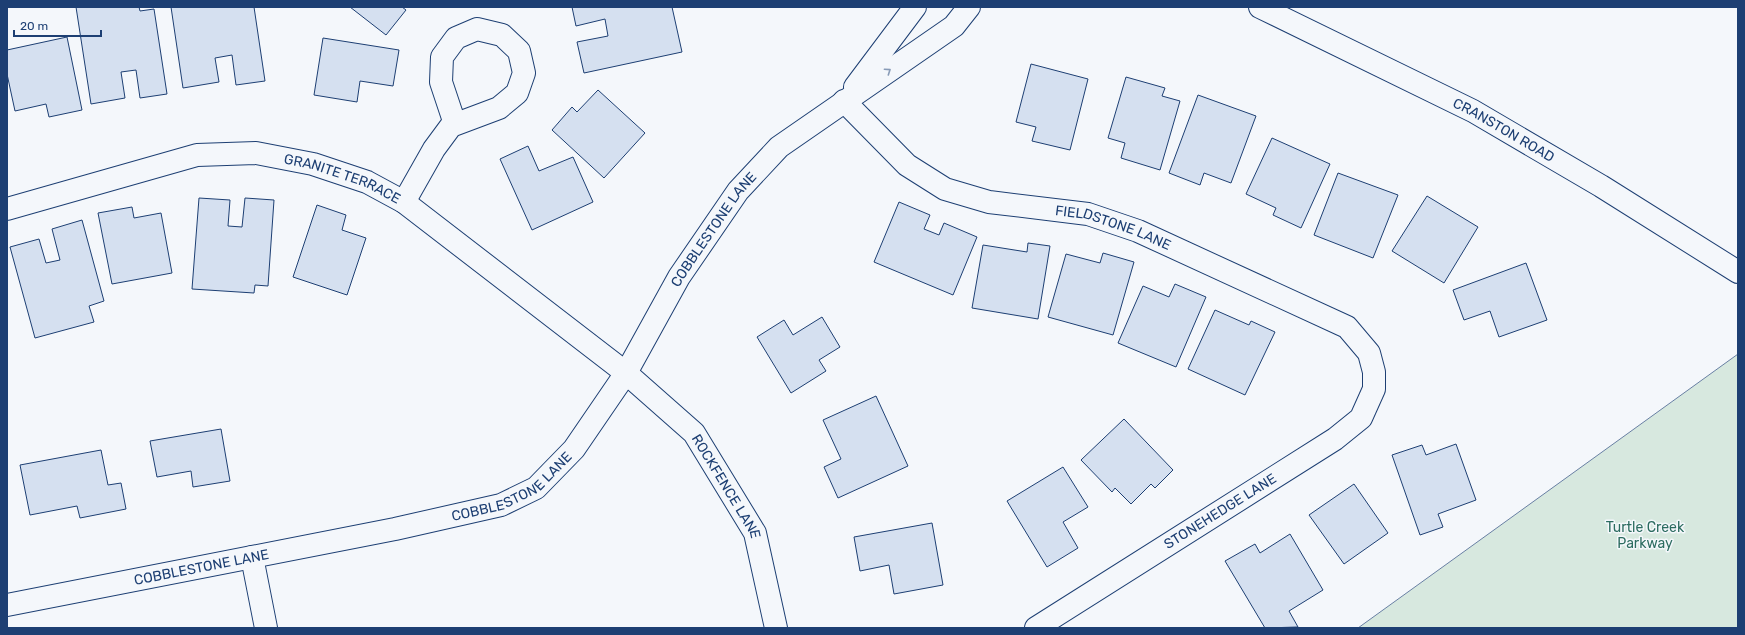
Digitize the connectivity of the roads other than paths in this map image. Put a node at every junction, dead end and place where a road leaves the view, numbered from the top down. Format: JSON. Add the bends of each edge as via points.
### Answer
{"nodes":[{"id":1,"x":915,"y":7,"type":"edge"},
{"id":2,"x":969,"y":7,"type":"edge"},
{"id":3,"x":1260,"y":7,"type":"edge"},
{"id":4,"x":844,"y":101,"type":"junction"},
{"id":5,"x":455,"y":124,"type":"junction"},
{"id":6,"x":404,"y":202,"type":"junction"},
{"id":7,"x":7,"y":208,"type":"edge"},
{"id":8,"x":1738,"y":272,"type":"edge"},
{"id":9,"x":1374,"y":372,"type":"joint"},
{"id":10,"x":626,"y":373,"type":"junction"},
{"id":11,"x":252,"y":558,"type":"junction"},
{"id":12,"x":7,"y":605,"type":"edge"},
{"id":13,"x":266,"y":628,"type":"edge"},
{"id":14,"x":776,"y":628,"type":"edge"},
{"id":15,"x":1036,"y":628,"type":"edge"}],
"edges":[{"from":1,"to":4,"type":"street","name":"COBBLESTONE LANE"},
{"from":4,"to":2,"type":"street","name":"COBBLESTONE LANE","one_way":true,"via":[[954,26]]},
{"from":3,"to":8,"type":"street","name":"CRANSTON ROAD","via":[[1473,111],[1601,186]]},
{"from":4,"to":9,"type":"street","name":"FIELDSTONE LANE","via":[[907,165],[945,189],[989,202],[1088,214],[1138,231],[1346,327],[1369,353]]},
{"from":4,"to":10,"type":"street","name":"COBBLESTONE LANE","via":[[779,147],[738,192],[679,276]]},
{"from":5,"to":5,"type":"street","via":[[499,108],[517,93],[524,73],[519,51],[502,35],[477,29],[456,38],[442,58],[440,82]]},
{"from":5,"to":6,"type":"street","via":[[434,149]]},
{"from":6,"to":7,"type":"street","name":"GRANITE TERRACE","via":[[367,182],[313,164],[249,154],[197,154]]},
{"from":6,"to":10,"type":"street","name":"GRANITE TERRACE"},
{"from":9,"to":15,"type":"street","name":"STONEHEDGE LANE","via":[[1374,389],[1361,418],[1335,439]]},
{"from":10,"to":11,"type":"street","name":"COBBLESTONE LANE","via":[[574,449],[536,488],[501,505]]},
{"from":10,"to":14,"type":"street","name":"ROCKFENCE LANE","via":[[694,433],[755,533]]},
{"from":11,"to":12,"type":"street","name":"COBBLESTONE LANE"},
{"from":11,"to":13,"type":"street"}]}
